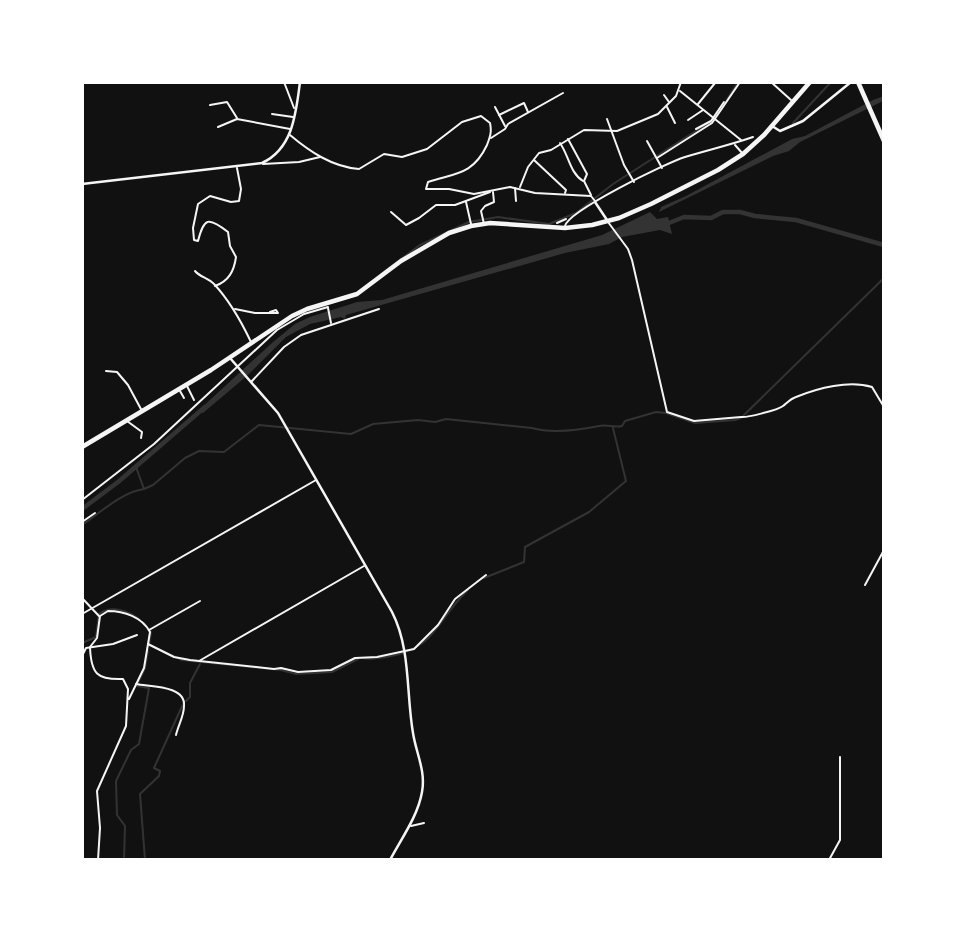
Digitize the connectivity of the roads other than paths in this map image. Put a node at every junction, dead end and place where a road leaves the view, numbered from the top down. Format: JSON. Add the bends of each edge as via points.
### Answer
{"nodes":[{"id":1,"x":284,"y":82,"type":"edge"},
{"id":2,"x":300,"y":82,"type":"edge"},
{"id":3,"x":681,"y":82,"type":"edge"},
{"id":4,"x":740,"y":82,"type":"edge"},
{"id":5,"x":771,"y":82,"type":"edge"},
{"id":6,"x":810,"y":82,"type":"edge"},
{"id":7,"x":851,"y":82,"type":"edge"},
{"id":8,"x":859,"y":82,"type":"edge"},
{"id":9,"x":715,"y":83,"type":"edge"},
{"id":10,"x":679,"y":91,"type":"junction"},
{"id":11,"x":563,"y":93,"type":"dead end"},
{"id":12,"x":664,"y":95,"type":"dead end"},
{"id":13,"x":723,"y":102,"type":"dead end"},
{"id":14,"x":793,"y":102,"type":"junction"},
{"id":15,"x":670,"y":103,"type":"junction"},
{"id":16,"x":210,"y":105,"type":"dead end"},
{"id":17,"x":697,"y":105,"type":"junction"},
{"id":18,"x":495,"y":107,"type":"dead end"},
{"id":19,"x":666,"y":107,"type":"junction"},
{"id":20,"x":294,"y":108,"type":"dead end"},
{"id":21,"x":704,"y":110,"type":"junction"},
{"id":22,"x":528,"y":113,"type":"junction"},
{"id":23,"x":272,"y":114,"type":"dead end"},
{"id":24,"x":499,"y":115,"type":"junction"},
{"id":25,"x":294,"y":117,"type":"junction"},
{"id":26,"x":715,"y":118,"type":"junction"},
{"id":27,"x":237,"y":119,"type":"junction"},
{"id":28,"x":607,"y":120,"type":"dead end"},
{"id":29,"x":688,"y":120,"type":"dead end"},
{"id":30,"x":675,"y":123,"type":"dead end"},
{"id":31,"x":772,"y":126,"type":"junction"},
{"id":32,"x":218,"y":127,"type":"dead end"},
{"id":33,"x":505,"y":127,"type":"junction"},
{"id":34,"x":291,"y":129,"type":"junction"},
{"id":35,"x":695,"y":129,"type":"dead end"},
{"id":36,"x":610,"y":131,"type":"junction"},
{"id":37,"x":289,"y":134,"type":"junction"},
{"id":38,"x":753,"y":137,"type":"dead end"},
{"id":39,"x":490,"y":138,"type":"junction"},
{"id":40,"x":568,"y":138,"type":"junction"},
{"id":41,"x":884,"y":139,"type":"edge"},
{"id":42,"x":648,"y":141,"type":"dead end"},
{"id":43,"x":742,"y":141,"type":"junction"},
{"id":44,"x":560,"y":143,"type":"junction"},
{"id":45,"x":735,"y":144,"type":"junction"},
{"id":46,"x":743,"y":154,"type":"junction"},
{"id":47,"x":321,"y":156,"type":"junction"},
{"id":48,"x":656,"y":158,"type":"junction"},
{"id":49,"x":533,"y":159,"type":"junction"},
{"id":50,"x":262,"y":163,"type":"junction"},
{"id":51,"x":236,"y":167,"type":"junction"},
{"id":52,"x":662,"y":168,"type":"junction"},
{"id":53,"x":584,"y":181,"type":"junction"},
{"id":54,"x":634,"y":181,"type":"junction"},
{"id":55,"x":82,"y":184,"type":"edge"},
{"id":56,"x":515,"y":188,"type":"junction"},
{"id":57,"x":520,"y":189,"type":"junction"},
{"id":58,"x":493,"y":190,"type":"junction"},
{"id":59,"x":565,"y":195,"type":"junction"},
{"id":60,"x":591,"y":196,"type":"junction"},
{"id":61,"x":466,"y":201,"type":"junction"},
{"id":62,"x":516,"y":201,"type":"dead end"},
{"id":63,"x":596,"y":202,"type":"junction"},
{"id":64,"x":391,"y":212,"type":"dead end"},
{"id":65,"x":568,"y":219,"type":"junction"},
{"id":66,"x":608,"y":222,"type":"junction"},
{"id":67,"x":558,"y":223,"type":"dead end"},
{"id":68,"x":484,"y":224,"type":"junction"},
{"id":69,"x":471,"y":226,"type":"junction"},
{"id":70,"x":565,"y":228,"type":"junction"},
{"id":71,"x":195,"y":271,"type":"dead end"},
{"id":72,"x":215,"y":286,"type":"junction"},
{"id":73,"x":328,"y":306,"type":"junction"},
{"id":74,"x":234,"y":309,"type":"junction"},
{"id":75,"x":379,"y":309,"type":"dead end"},
{"id":76,"x":270,"y":312,"type":"dead end"},
{"id":77,"x":331,"y":324,"type":"junction"},
{"id":78,"x":252,"y":343,"type":"junction"},
{"id":79,"x":230,"y":358,"type":"junction"},
{"id":80,"x":238,"y":367,"type":"junction"},
{"id":81,"x":106,"y":370,"type":"dead end"},
{"id":82,"x":250,"y":380,"type":"junction"},
{"id":83,"x":187,"y":385,"type":"junction"},
{"id":84,"x":179,"y":390,"type":"junction"},
{"id":85,"x":184,"y":397,"type":"dead end"},
{"id":86,"x":194,"y":400,"type":"dead end"},
{"id":87,"x":884,"y":407,"type":"edge"},
{"id":88,"x":142,"y":412,"type":"junction"},
{"id":89,"x":127,"y":421,"type":"junction"},
{"id":90,"x":141,"y":438,"type":"dead end"},
{"id":91,"x":82,"y":447,"type":"edge"},
{"id":92,"x":317,"y":479,"type":"junction"},
{"id":93,"x":82,"y":499,"type":"edge"},
{"id":94,"x":95,"y":513,"type":"dead end"},
{"id":95,"x":82,"y":522,"type":"edge"},
{"id":96,"x":884,"y":550,"type":"edge"},
{"id":97,"x":366,"y":565,"type":"junction"},
{"id":98,"x":486,"y":576,"type":"dead end"},
{"id":99,"x":865,"y":585,"type":"dead end"},
{"id":100,"x":82,"y":598,"type":"edge"},
{"id":101,"x":200,"y":601,"type":"dead end"},
{"id":102,"x":91,"y":609,"type":"junction"},
{"id":103,"x":82,"y":614,"type":"edge"},
{"id":104,"x":100,"y":616,"type":"junction"},
{"id":105,"x":149,"y":630,"type":"junction"},
{"id":106,"x":137,"y":635,"type":"dead end"},
{"id":107,"x":148,"y":644,"type":"junction"},
{"id":108,"x":90,"y":647,"type":"junction"},
{"id":109,"x":405,"y":652,"type":"junction"},
{"id":110,"x":82,"y":656,"type":"edge"},
{"id":111,"x":198,"y":661,"type":"junction"},
{"id":112,"x":136,"y":684,"type":"junction"},
{"id":113,"x":129,"y":699,"type":"junction"},
{"id":114,"x":176,"y":735,"type":"dead end"},
{"id":115,"x":840,"y":757,"type":"dead end"},
{"id":116,"x":424,"y":823,"type":"dead end"},
{"id":117,"x":409,"y":824,"type":"junction"},
{"id":118,"x":98,"y":860,"type":"edge"},
{"id":119,"x":390,"y":860,"type":"edge"},
{"id":120,"x":829,"y":860,"type":"edge"}],
"edges":[{"from":1,"to":20,"type":"street"},
{"from":2,"to":25,"type":"street"},
{"from":3,"to":10,"type":"street"},
{"from":4,"to":26,"type":"street"},
{"from":5,"to":14,"type":"street"},
{"from":6,"to":14,"type":"highway"},
{"from":7,"to":31,"type":"street","via":[[796,125],[780,131]]},
{"from":8,"to":41,"type":"highway"},
{"from":9,"to":17,"type":"street"},
{"from":10,"to":15,"type":"street"},
{"from":10,"to":17,"type":"street"},
{"from":11,"to":22,"type":"street"},
{"from":12,"to":15,"type":"street"},
{"from":13,"to":26,"type":"street"},
{"from":14,"to":31,"type":"highway"},
{"from":15,"to":19,"type":"street"},
{"from":16,"to":27,"type":"street","via":[[227,102]]},
{"from":17,"to":21,"type":"street"},
{"from":18,"to":24,"type":"street"},
{"from":19,"to":30,"type":"street"},
{"from":19,"to":36,"type":"street","via":[[625,129]]},
{"from":21,"to":26,"type":"street"},
{"from":21,"to":29,"type":"street"},
{"from":22,"to":24,"type":"street","via":[[524,103]]},
{"from":22,"to":33,"type":"street"},
{"from":23,"to":25,"type":"street"},
{"from":24,"to":33,"type":"street"},
{"from":25,"to":34,"type":"street"},
{"from":26,"to":35,"type":"street"},
{"from":26,"to":43,"type":"street"},
{"from":26,"to":48,"type":"street"},
{"from":27,"to":32,"type":"street"},
{"from":27,"to":34,"type":"street"},
{"from":28,"to":36,"type":"street"},
{"from":31,"to":46,"type":"highway"},
{"from":33,"to":39,"type":"street"},
{"from":34,"to":37,"type":"street"},
{"from":36,"to":40,"type":"street","via":[[588,129]]},
{"from":36,"to":54,"type":"street"},
{"from":37,"to":47,"type":"street","via":[[306,150]]},
{"from":37,"to":50,"type":"street","via":[[278,154]]},
{"from":38,"to":43,"type":"street"},
{"from":39,"to":47,"type":"street","via":[[490,123],[481,116],[462,122],[427,149],[402,156],[384,154],[359,169]]},
{"from":39,"to":58,"type":"street","via":[[472,167],[425,186],[474,194]]},
{"from":40,"to":44,"type":"street"},
{"from":40,"to":53,"type":"street","via":[[587,174]]},
{"from":42,"to":48,"type":"street"},
{"from":43,"to":45,"type":"street"},
{"from":44,"to":49,"type":"street"},
{"from":44,"to":53,"type":"street","via":[[579,180]]},
{"from":45,"to":46,"type":"street"},
{"from":45,"to":52,"type":"street"},
{"from":46,"to":66,"type":"highway"},
{"from":47,"to":50,"type":"street","via":[[317,160]]},
{"from":48,"to":52,"type":"street"},
{"from":49,"to":57,"type":"street"},
{"from":49,"to":59,"type":"street","via":[[566,190]]},
{"from":50,"to":51,"type":"street"},
{"from":51,"to":55,"type":"street"},
{"from":51,"to":72,"type":"street","via":[[239,201],[210,196],[198,204],[195,218],[194,240],[198,241],[202,225],[214,221],[228,232],[236,257],[231,275]]},
{"from":52,"to":54,"type":"street"},
{"from":53,"to":60,"type":"street"},
{"from":54,"to":63,"type":"street"},
{"from":56,"to":57,"type":"street"},
{"from":56,"to":58,"type":"street"},
{"from":56,"to":62,"type":"street"},
{"from":57,"to":59,"type":"street"},
{"from":58,"to":61,"type":"street"},
{"from":58,"to":68,"type":"street","via":[[494,202],[481,211]]},
{"from":59,"to":60,"type":"street"},
{"from":60,"to":63,"type":"street"},
{"from":61,"to":64,"type":"street","via":[[436,205],[405,225]]},
{"from":61,"to":69,"type":"street"},
{"from":63,"to":65,"type":"street"},
{"from":63,"to":66,"type":"street"},
{"from":65,"to":67,"type":"street"},
{"from":65,"to":70,"type":"street"},
{"from":66,"to":70,"type":"highway"},
{"from":66,"to":87,"type":"street","via":[[632,260],[667,412],[694,421],[748,418],[780,408],[797,396],[842,385],[870,386]]},
{"from":68,"to":69,"type":"highway"},
{"from":68,"to":70,"type":"highway"},
{"from":69,"to":73,"type":"highway","via":[[423,247],[357,294]]},
{"from":71,"to":72,"type":"street"},
{"from":72,"to":74,"type":"street"},
{"from":73,"to":77,"type":"street"},
{"from":73,"to":78,"type":"highway","via":[[300,312]]},
{"from":73,"to":80,"type":"street","via":[[283,325]]},
{"from":74,"to":76,"type":"street"},
{"from":74,"to":78,"type":"street"},
{"from":75,"to":77,"type":"street"},
{"from":77,"to":82,"type":"street","via":[[289,342]]},
{"from":78,"to":79,"type":"highway"},
{"from":79,"to":80,"type":"street"},
{"from":79,"to":83,"type":"highway"},
{"from":80,"to":82,"type":"street"},
{"from":80,"to":93,"type":"street","via":[[154,444]]},
{"from":81,"to":88,"type":"street","via":[[117,372]]},
{"from":82,"to":92,"type":"street","via":[[278,413]]},
{"from":83,"to":84,"type":"highway"},
{"from":83,"to":86,"type":"street"},
{"from":84,"to":85,"type":"street"},
{"from":84,"to":88,"type":"highway"},
{"from":88,"to":89,"type":"highway"},
{"from":89,"to":90,"type":"street","via":[[142,432]]},
{"from":89,"to":91,"type":"highway"},
{"from":92,"to":97,"type":"street"},
{"from":92,"to":102,"type":"street"},
{"from":94,"to":95,"type":"street"},
{"from":96,"to":99,"type":"street"},
{"from":97,"to":109,"type":"street","via":[[398,624]]},
{"from":97,"to":111,"type":"street"},
{"from":98,"to":109,"type":"street","via":[[456,599],[419,646]]},
{"from":100,"to":102,"type":"street"},
{"from":101,"to":105,"type":"street"},
{"from":102,"to":103,"type":"street"},
{"from":102,"to":104,"type":"street"},
{"from":104,"to":105,"type":"street","via":[[121,612]]},
{"from":104,"to":108,"type":"street","via":[[97,638]]},
{"from":105,"to":107,"type":"street"},
{"from":106,"to":108,"type":"street"},
{"from":107,"to":111,"type":"street","via":[[174,657]]},
{"from":107,"to":112,"type":"street"},
{"from":108,"to":110,"type":"street"},
{"from":108,"to":113,"type":"street","via":[[97,673],[109,680],[123,679]]},
{"from":109,"to":111,"type":"street","via":[[355,658],[331,670],[298,673]]},
{"from":109,"to":117,"type":"street","via":[[423,781]]},
{"from":112,"to":113,"type":"street"},
{"from":112,"to":114,"type":"street","via":[[182,697],[185,705]]},
{"from":113,"to":118,"type":"street","via":[[122,739],[97,791]]},
{"from":115,"to":120,"type":"street","via":[[840,840]]},
{"from":116,"to":117,"type":"street"},
{"from":117,"to":119,"type":"street"}]}
